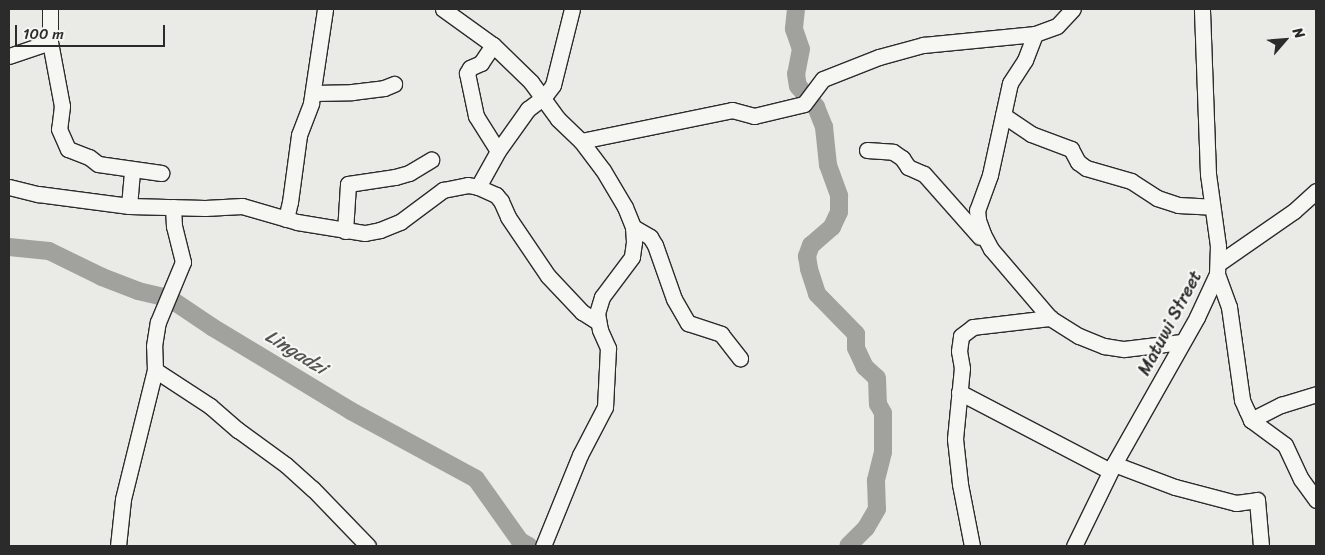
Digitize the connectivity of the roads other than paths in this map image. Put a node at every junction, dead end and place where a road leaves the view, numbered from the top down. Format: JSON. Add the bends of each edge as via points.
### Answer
{"nodes":[{"id":1,"x":50,"y":9,"type":"edge"},
{"id":2,"x":325,"y":9,"type":"edge"},
{"id":3,"x":443,"y":9,"type":"edge"},
{"id":4,"x":572,"y":9,"type":"edge"},
{"id":5,"x":1073,"y":9,"type":"edge"},
{"id":6,"x":1202,"y":9,"type":"edge"},
{"id":7,"x":1035,"y":34,"type":"junction"},
{"id":8,"x":50,"y":42,"type":"junction"},
{"id":9,"x":493,"y":45,"type":"junction"},
{"id":10,"x":9,"y":56,"type":"edge"},
{"id":11,"x":394,"y":84,"type":"dead end"},
{"id":12,"x":313,"y":92,"type":"junction"},
{"id":13,"x":544,"y":97,"type":"junction"},
{"id":14,"x":1003,"y":115,"type":"junction"},
{"id":15,"x":581,"y":141,"type":"junction"},
{"id":16,"x":867,"y":150,"type":"dead end"},
{"id":17,"x":498,"y":151,"type":"junction"},
{"id":18,"x":431,"y":160,"type":"dead end"},
{"id":19,"x":132,"y":169,"type":"junction"},
{"id":20,"x":161,"y":173,"type":"dead end"},
{"id":21,"x":9,"y":187,"type":"edge"},
{"id":22,"x":478,"y":187,"type":"junction"},
{"id":23,"x":1316,"y":191,"type":"edge"},
{"id":24,"x":129,"y":206,"type":"junction"},
{"id":25,"x":173,"y":207,"type":"junction"},
{"id":26,"x":1212,"y":207,"type":"junction"},
{"id":27,"x":286,"y":219,"type":"junction"},
{"id":28,"x":633,"y":228,"type":"junction"},
{"id":29,"x":345,"y":231,"type":"junction"},
{"id":30,"x":992,"y":249,"type":"junction"},
{"id":31,"x":1218,"y":268,"type":"junction"},
{"id":32,"x":1050,"y":318,"type":"junction"},
{"id":33,"x":598,"y":322,"type":"junction"},
{"id":34,"x":1182,"y":342,"type":"junction"},
{"id":35,"x":740,"y":358,"type":"dead end"},
{"id":36,"x":155,"y":370,"type":"junction"},
{"id":37,"x":959,"y":392,"type":"junction"},
{"id":38,"x":1316,"y":394,"type":"edge"},
{"id":39,"x":1251,"y":420,"type":"junction"},
{"id":40,"x":1112,"y":468,"type":"junction"},
{"id":41,"x":1316,"y":500,"type":"edge"},
{"id":42,"x":368,"y":545,"type":"edge"},
{"id":43,"x":118,"y":546,"type":"edge"},
{"id":44,"x":544,"y":546,"type":"edge"},
{"id":45,"x":972,"y":546,"type":"edge"},
{"id":46,"x":1074,"y":546,"type":"edge"},
{"id":47,"x":1261,"y":546,"type":"edge"}],
"edges":[{"from":1,"to":8,"type":"street"},
{"from":2,"to":12,"type":"street"},
{"from":3,"to":9,"type":"street"},
{"from":4,"to":13,"type":"street","via":[[553,85]]},
{"from":5,"to":7,"type":"street","via":[[1057,26]]},
{"from":6,"to":26,"type":"street","name":"Matuwi Street"},
{"from":7,"to":14,"type":"street","via":[[1025,60],[1012,77]]},
{"from":7,"to":15,"type":"street","via":[[906,49],[823,79],[804,104],[754,116],[732,110]]},
{"from":8,"to":10,"type":"street"},
{"from":8,"to":19,"type":"street","via":[[62,106],[59,129],[68,149],[98,164]]},
{"from":9,"to":13,"type":"street"},
{"from":9,"to":17,"type":"street","via":[[481,63],[467,73],[476,116]]},
{"from":11,"to":12,"type":"street","via":[[352,92]]},
{"from":12,"to":27,"type":"street","via":[[299,135]]},
{"from":13,"to":15,"type":"street","via":[[558,119]]},
{"from":13,"to":17,"type":"street","via":[[528,109]]},
{"from":14,"to":26,"type":"street","via":[[1030,134],[1071,149],[1078,162],[1086,168],[1131,181],[1157,198],[1178,205]]},
{"from":14,"to":30,"type":"street","via":[[990,175],[977,210],[980,227]]},
{"from":15,"to":28,"type":"street","via":[[619,195]]},
{"from":16,"to":30,"type":"street","via":[[893,152],[908,167],[924,174]]},
{"from":17,"to":22,"type":"street"},
{"from":18,"to":29,"type":"street","via":[[409,173],[348,184]]},
{"from":19,"to":20,"type":"street"},
{"from":19,"to":24,"type":"street"},
{"from":21,"to":24,"type":"street"},
{"from":22,"to":29,"type":"street","via":[[468,185],[443,190],[400,222],[380,230],[365,233]]},
{"from":22,"to":33,"type":"street","via":[[496,195],[544,270],[573,303]]},
{"from":23,"to":31,"type":"street"},
{"from":24,"to":25,"type":"street"},
{"from":25,"to":27,"type":"street","via":[[242,206]]},
{"from":25,"to":36,"type":"street","via":[[183,262],[158,322]]},
{"from":26,"to":31,"type":"street","name":"Matuwi Street"},
{"from":27,"to":29,"type":"street"},
{"from":28,"to":33,"type":"street","via":[[632,257],[602,297]]},
{"from":28,"to":35,"type":"street","via":[[650,237],[655,245],[674,300],[688,323],[721,334]]},
{"from":30,"to":32,"type":"street"},
{"from":31,"to":34,"type":"street","name":"Matuwi Street"},
{"from":31,"to":39,"type":"street","via":[[1229,307],[1242,400]]},
{"from":32,"to":34,"type":"street","via":[[1080,336],[1112,348]]},
{"from":32,"to":37,"type":"street","via":[[966,331],[959,343],[962,368]]},
{"from":33,"to":44,"type":"street","via":[[608,348],[605,406],[580,455]]},
{"from":34,"to":40,"type":"street","name":"Matuwi Street"},
{"from":36,"to":42,"type":"street","via":[[210,406],[286,466]]},
{"from":36,"to":43,"type":"street","via":[[123,499]]},
{"from":37,"to":40,"type":"street"},
{"from":37,"to":45,"type":"street","via":[[956,460]]},
{"from":38,"to":39,"type":"street","via":[[1281,405]]},
{"from":39,"to":41,"type":"street","via":[[1285,445],[1306,488]]},
{"from":40,"to":46,"type":"street","name":"Matuwi Street"},
{"from":40,"to":47,"type":"street","via":[[1236,503],[1257,500]]}]}
